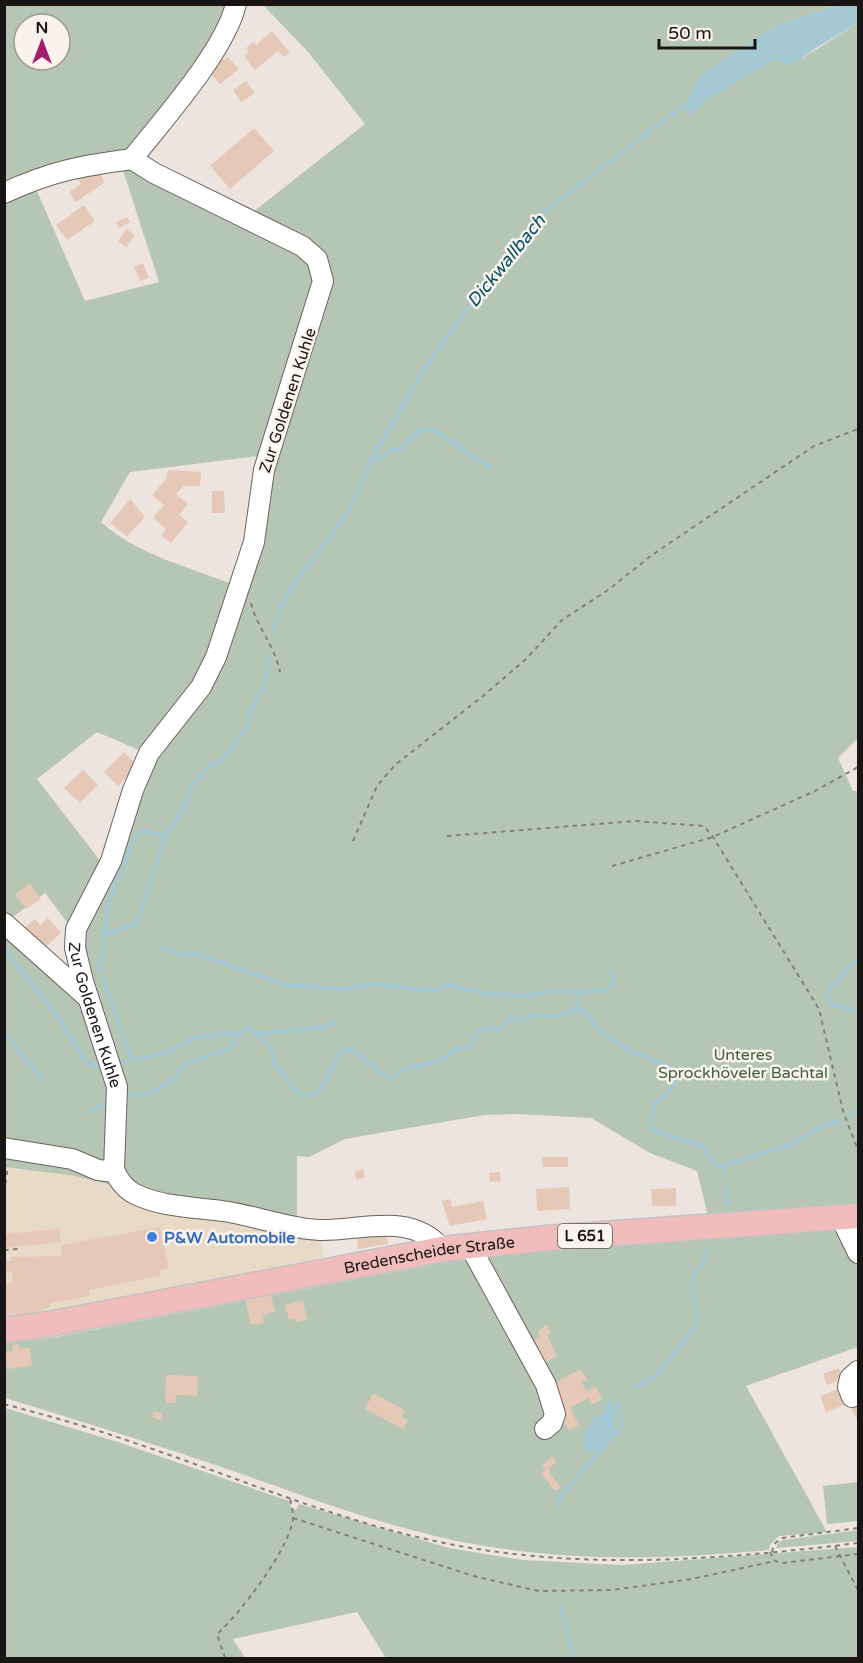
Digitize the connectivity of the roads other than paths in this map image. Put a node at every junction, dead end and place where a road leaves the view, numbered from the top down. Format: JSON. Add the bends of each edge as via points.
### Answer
{"nodes":[{"id":1,"x":236,"y":4,"type":"edge"},
{"id":2,"x":132,"y":159,"type":"junction"},
{"id":3,"x":4,"y":193,"type":"edge"},
{"id":4,"x":4,"y":923,"type":"edge"},
{"id":5,"x":88,"y":997,"type":"junction"},
{"id":6,"x":7,"y":1148,"type":"edge"},
{"id":7,"x":115,"y":1172,"type":"junction"},
{"id":8,"x":850,"y":1217,"type":"edge"},
{"id":9,"x":470,"y":1246,"type":"junction"},
{"id":10,"x":442,"y":1249,"type":"junction"},
{"id":11,"x":858,"y":1253,"type":"edge"},
{"id":12,"x":4,"y":1330,"type":"edge"},
{"id":13,"x":858,"y":1371,"type":"edge"},
{"id":14,"x":852,"y":1397,"type":"dead end"},
{"id":15,"x":545,"y":1429,"type":"dead end"}],
"edges":[{"from":1,"to":2,"type":"street","via":[[226,29],[192,83]]},
{"from":2,"to":3,"type":"street","via":[[69,169]]},
{"from":2,"to":5,"type":"street","name":"Zur Goldenen Kuhle","via":[[302,246],[317,259],[323,281],[264,470],[254,542],[216,657],[201,687],[149,753],[111,861],[78,922],[75,948]]},
{"from":4,"to":5,"type":"street"},
{"from":5,"to":7,"type":"street","name":"Zur Goldenen Kuhle","via":[[117,1087]]},
{"from":6,"to":7,"type":"street","via":[[61,1156]]},
{"from":7,"to":10,"type":"street","via":[[132,1193],[155,1201],[310,1229],[375,1224],[406,1228],[430,1237]]},
{"from":8,"to":9,"type":"main road","name":"Bredenscheider Straße","number":"L 651"},
{"from":8,"to":11,"type":"street"},
{"from":9,"to":10,"type":"main road","name":"Bredenscheider Straße","number":"L 651"},
{"from":9,"to":15,"type":"street","via":[[546,1385],[555,1414]]},
{"from":10,"to":12,"type":"main road","name":"Bredenscheider Straße","number":"L 651"},
{"from":13,"to":14,"type":"street","via":[[850,1378]]}]}
